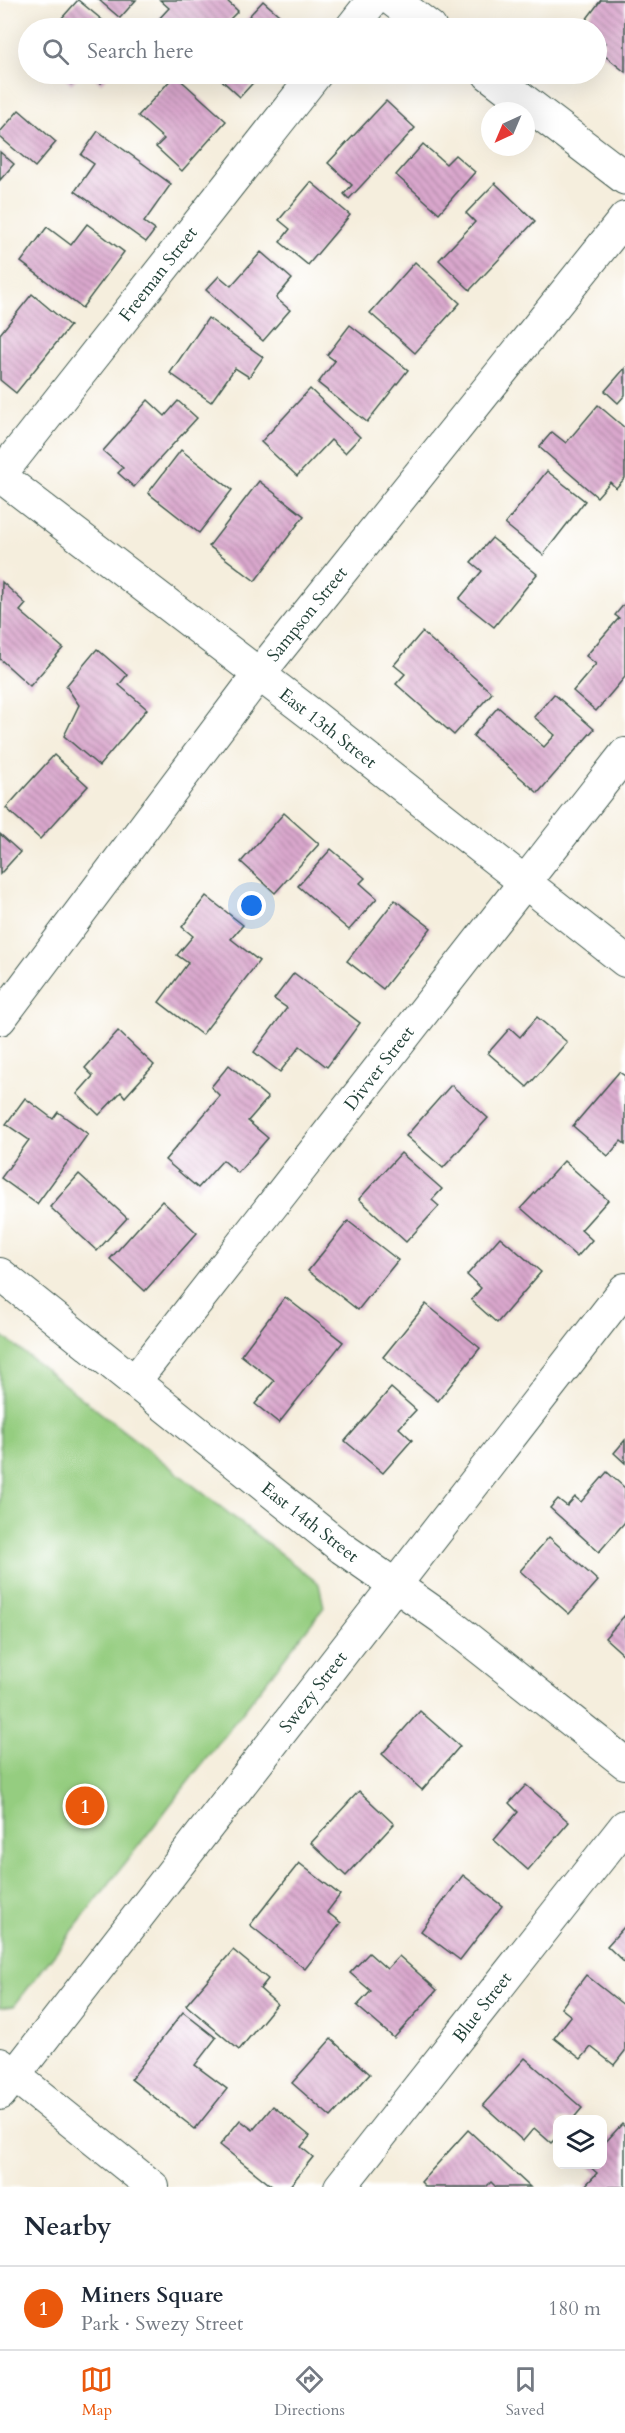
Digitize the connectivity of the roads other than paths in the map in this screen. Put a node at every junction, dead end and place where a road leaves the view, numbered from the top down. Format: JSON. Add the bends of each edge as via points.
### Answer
{"nodes":[{"id":1,"x":373,"y":0,"type":"edge"},
{"id":2,"x":393,"y":0,"type":"edge"},
{"id":3,"x":359,"y":18,"type":"edge"},
{"id":4,"x":417,"y":18,"type":"edge"},
{"id":5,"x":308,"y":84,"type":"edge"},
{"id":6,"x":502,"y":84,"type":"edge"},
{"id":7,"x":625,"y":178,"type":"edge"},
{"id":8,"x":625,"y":218,"type":"edge"},
{"id":9,"x":0,"y":475,"type":"edge"},
{"id":10,"x":259,"y":674,"type":"junction"},
{"id":11,"x":625,"y":754,"type":"edge"},
{"id":12,"x":524,"y":883,"type":"junction"},
{"id":13,"x":625,"y":961,"type":"edge"},
{"id":14,"x":0,"y":1019,"type":"edge"},
{"id":15,"x":0,"y":1274,"type":"edge"},
{"id":16,"x":625,"y":1288,"type":"edge"},
{"id":17,"x":134,"y":1382,"type":"junction"},
{"id":18,"x":395,"y":1587,"type":"junction"},
{"id":19,"x":625,"y":1762,"type":"edge"},
{"id":20,"x":625,"y":1826,"type":"edge"},
{"id":21,"x":5,"y":2078,"type":"edge"},
{"id":22,"x":153,"y":2187,"type":"edge"},
{"id":23,"x":340,"y":2187,"type":"edge"}],
"edges":[{"from":1,"to":3,"type":"street"},
{"from":2,"to":4,"type":"highway"},
{"from":5,"to":9,"type":"street","name":"Freeman Street"},
{"from":6,"to":7,"type":"highway"},
{"from":8,"to":10,"type":"street","name":"Sampson Street"},
{"from":9,"to":10,"type":"street","name":"East 13th Street"},
{"from":10,"to":12,"type":"street","name":"East 13th Street"},
{"from":10,"to":14,"type":"street","name":"Sampson Street"},
{"from":11,"to":12,"type":"street","name":"Divver Street"},
{"from":12,"to":13,"type":"street","name":"East 13th Street"},
{"from":12,"to":17,"type":"street","name":"Divver Street"},
{"from":15,"to":17,"type":"street","name":"East 14th Street"},
{"from":16,"to":18,"type":"street","name":"Swezy Street"},
{"from":17,"to":18,"type":"street","name":"East 14th Street"},
{"from":18,"to":19,"type":"street","name":"East 14th Street","via":[[442,1618]]},
{"from":18,"to":21,"type":"street","name":"Swezy Street"},
{"from":20,"to":23,"type":"street","name":"Blue Street"},
{"from":21,"to":22,"type":"street"}]}
